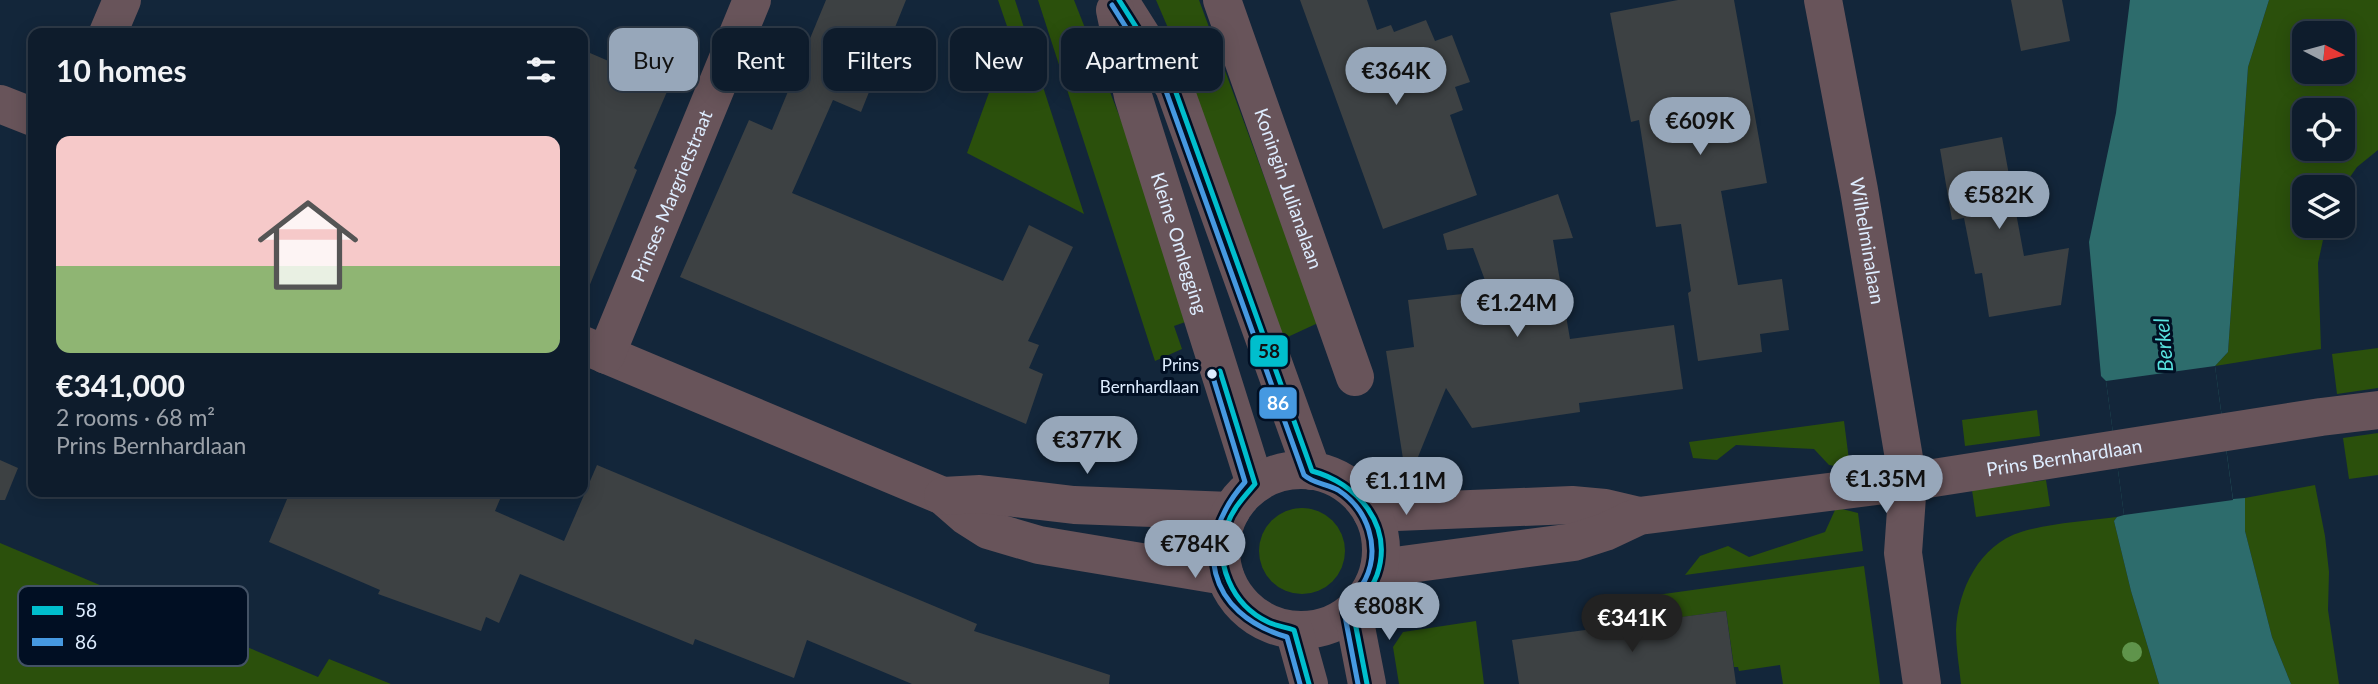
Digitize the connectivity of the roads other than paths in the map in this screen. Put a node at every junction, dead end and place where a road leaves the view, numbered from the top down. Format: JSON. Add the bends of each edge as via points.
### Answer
{"nodes":[{"id":1,"x":122,"y":0,"type":"edge"},
{"id":2,"x":752,"y":0,"type":"edge"},
{"id":3,"x":1112,"y":0,"type":"edge"},
{"id":4,"x":1119,"y":0,"type":"edge"},
{"id":5,"x":1222,"y":0,"type":"edge"},
{"id":6,"x":1823,"y":0,"type":"edge"},
{"id":7,"x":110,"y":28,"type":"edge"},
{"id":8,"x":0,"y":104,"type":"edge"},
{"id":9,"x":28,"y":115,"type":"edge"},
{"id":10,"x":594,"y":350,"type":"edge"},
{"id":11,"x":1355,"y":377,"type":"dead end"},
{"id":12,"x":2378,"y":410,"type":"edge"},
{"id":13,"x":1312,"y":471,"type":"junction"},
{"id":14,"x":1908,"y":482,"type":"junction"},
{"id":15,"x":943,"y":496,"type":"junction"},
{"id":16,"x":1243,"y":497,"type":"junction"},
{"id":17,"x":1372,"y":513,"type":"junction"},
{"id":18,"x":1639,"y":516,"type":"junction"},
{"id":19,"x":1380,"y":568,"type":"junction"},
{"id":20,"x":1225,"y":576,"type":"junction"},
{"id":21,"x":1353,"y":612,"type":"junction"},
{"id":22,"x":1294,"y":630,"type":"junction"},
{"id":23,"x":1309,"y":684,"type":"edge"},
{"id":24,"x":1367,"y":684,"type":"edge"},
{"id":25,"x":1922,"y":684,"type":"edge"}],
"edges":[{"from":1,"to":7,"type":"street"},
{"from":2,"to":10,"type":"street","name":"Prinses Margrietstraat"},
{"from":3,"to":16,"type":"street","name":"Kleine Omlegging","via":[[1133,96]]},
{"from":4,"to":13,"type":"street","via":[[1174,87]]},
{"from":5,"to":11,"type":"street","name":"Koningin Julianalaan"},
{"from":6,"to":14,"type":"street","name":"Wilhelminalaan"},
{"from":8,"to":9,"type":"street"},
{"from":10,"to":15,"type":"street"},
{"from":12,"to":14,"type":"street","name":"Prins Bernhardlaan"},
{"from":13,"to":16,"type":"street","via":[[1284,472]]},
{"from":13,"to":17,"type":"street","via":[[1354,490]]},
{"from":14,"to":18,"type":"street","name":"Prins Bernhardlaan"},
{"from":14,"to":25,"type":"street","name":"Wilhelminalaan","via":[[1903,552]]},
{"from":15,"to":16,"type":"street","via":[[980,495],[1074,505]]},
{"from":15,"to":20,"type":"street","via":[[988,530],[1039,545]]},
{"from":16,"to":20,"type":"street","via":[[1223,531]]},
{"from":17,"to":18,"type":"street","name":"Prins Bernhardlaan","via":[[1572,505]]},
{"from":17,"to":19,"type":"street","via":[[1381,542]]},
{"from":18,"to":19,"type":"street","name":"Prins Bernhardlaan","via":[[1574,542]]},
{"from":19,"to":21,"type":"street","via":[[1370,592]]},
{"from":20,"to":22,"type":"street","via":[[1236,597],[1253,614],[1270,625]]},
{"from":21,"to":22,"type":"street","via":[[1331,625]]},
{"from":21,"to":24,"type":"street"},
{"from":22,"to":23,"type":"street"}]}
